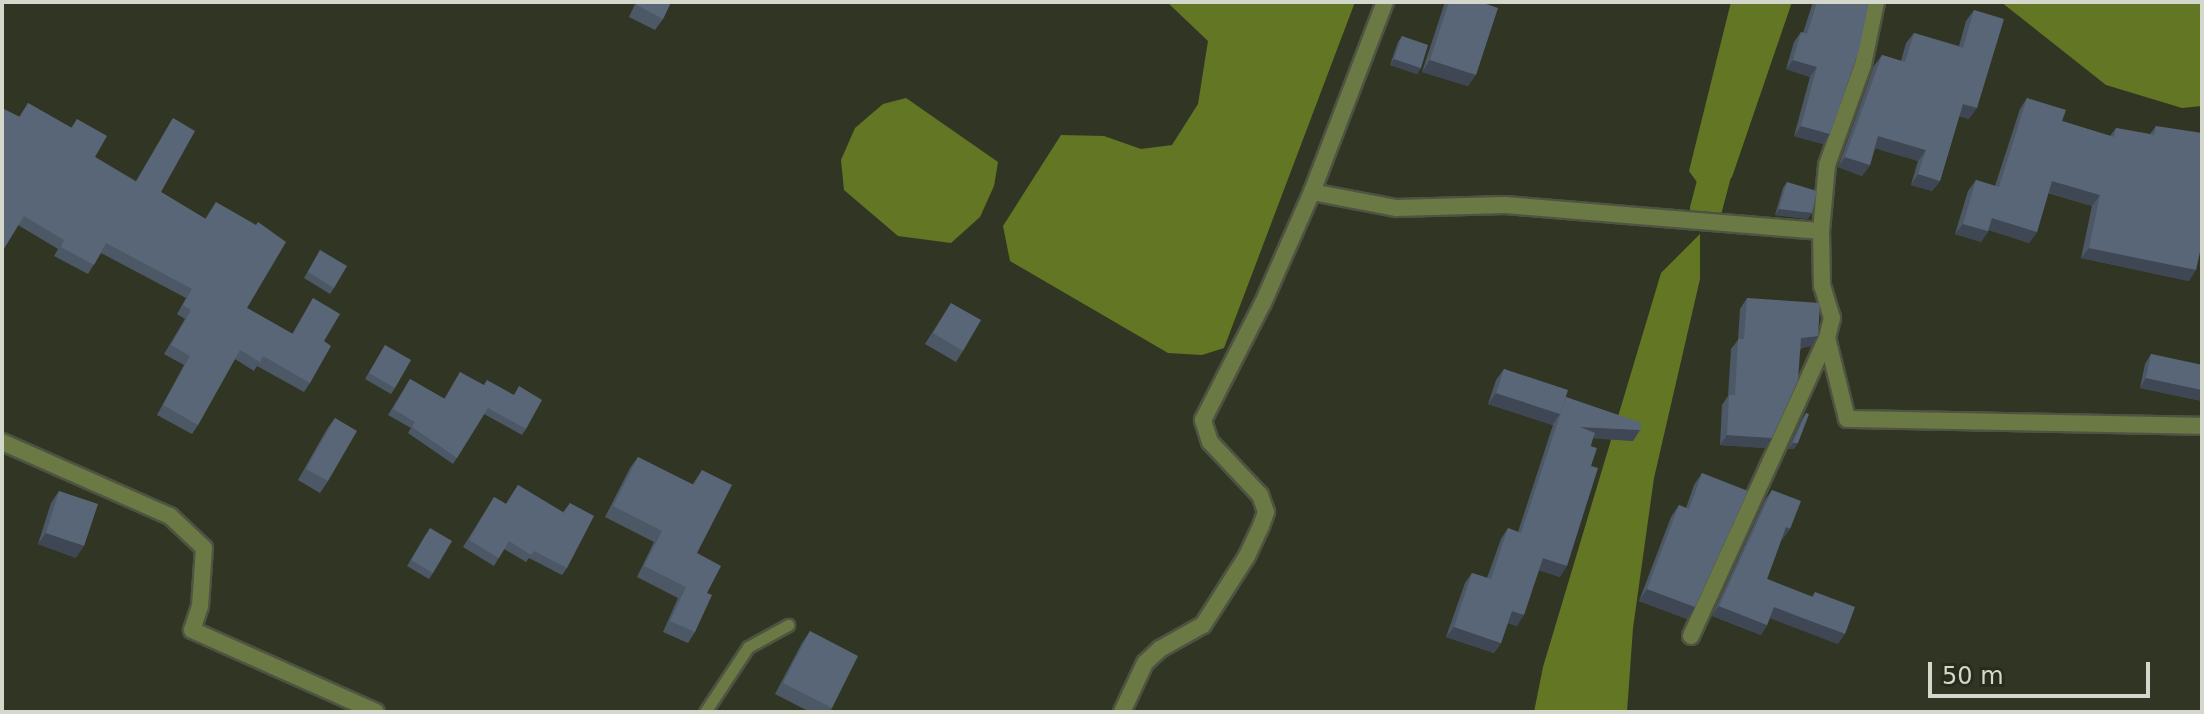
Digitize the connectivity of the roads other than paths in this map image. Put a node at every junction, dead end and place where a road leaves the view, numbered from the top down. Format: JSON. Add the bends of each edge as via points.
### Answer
{"nodes":[{"id":1,"x":1385,"y":2,"type":"edge"},
{"id":2,"x":1876,"y":2,"type":"edge"},
{"id":3,"x":1312,"y":192,"type":"junction"},
{"id":4,"x":1821,"y":231,"type":"junction"},
{"id":5,"x":1827,"y":338,"type":"junction"},
{"id":6,"x":2202,"y":426,"type":"edge"},
{"id":7,"x":2,"y":442,"type":"edge"},
{"id":8,"x":788,"y":625,"type":"dead end"},
{"id":9,"x":1691,"y":636,"type":"dead end"},
{"id":10,"x":376,"y":712,"type":"edge"},
{"id":11,"x":705,"y":712,"type":"edge"},
{"id":12,"x":1122,"y":712,"type":"edge"}],
"edges":[{"from":1,"to":3,"type":"street"},
{"from":2,"to":4,"type":"street","via":[[1863,65],[1827,165]]},
{"from":3,"to":4,"type":"street","via":[[1396,208],[1505,205]]},
{"from":3,"to":12,"type":"street","via":[[1203,420],[1210,442],[1260,495],[1266,512],[1261,526],[1203,625],[1145,663]]},
{"from":4,"to":5,"type":"street","via":[[1822,286],[1832,318]]},
{"from":5,"to":6,"type":"street","via":[[1847,419]]},
{"from":5,"to":9,"type":"street"},
{"from":7,"to":10,"type":"street","via":[[170,516],[204,548],[200,606],[192,630]]},
{"from":8,"to":11,"type":"lane","via":[[748,647]]}]}
